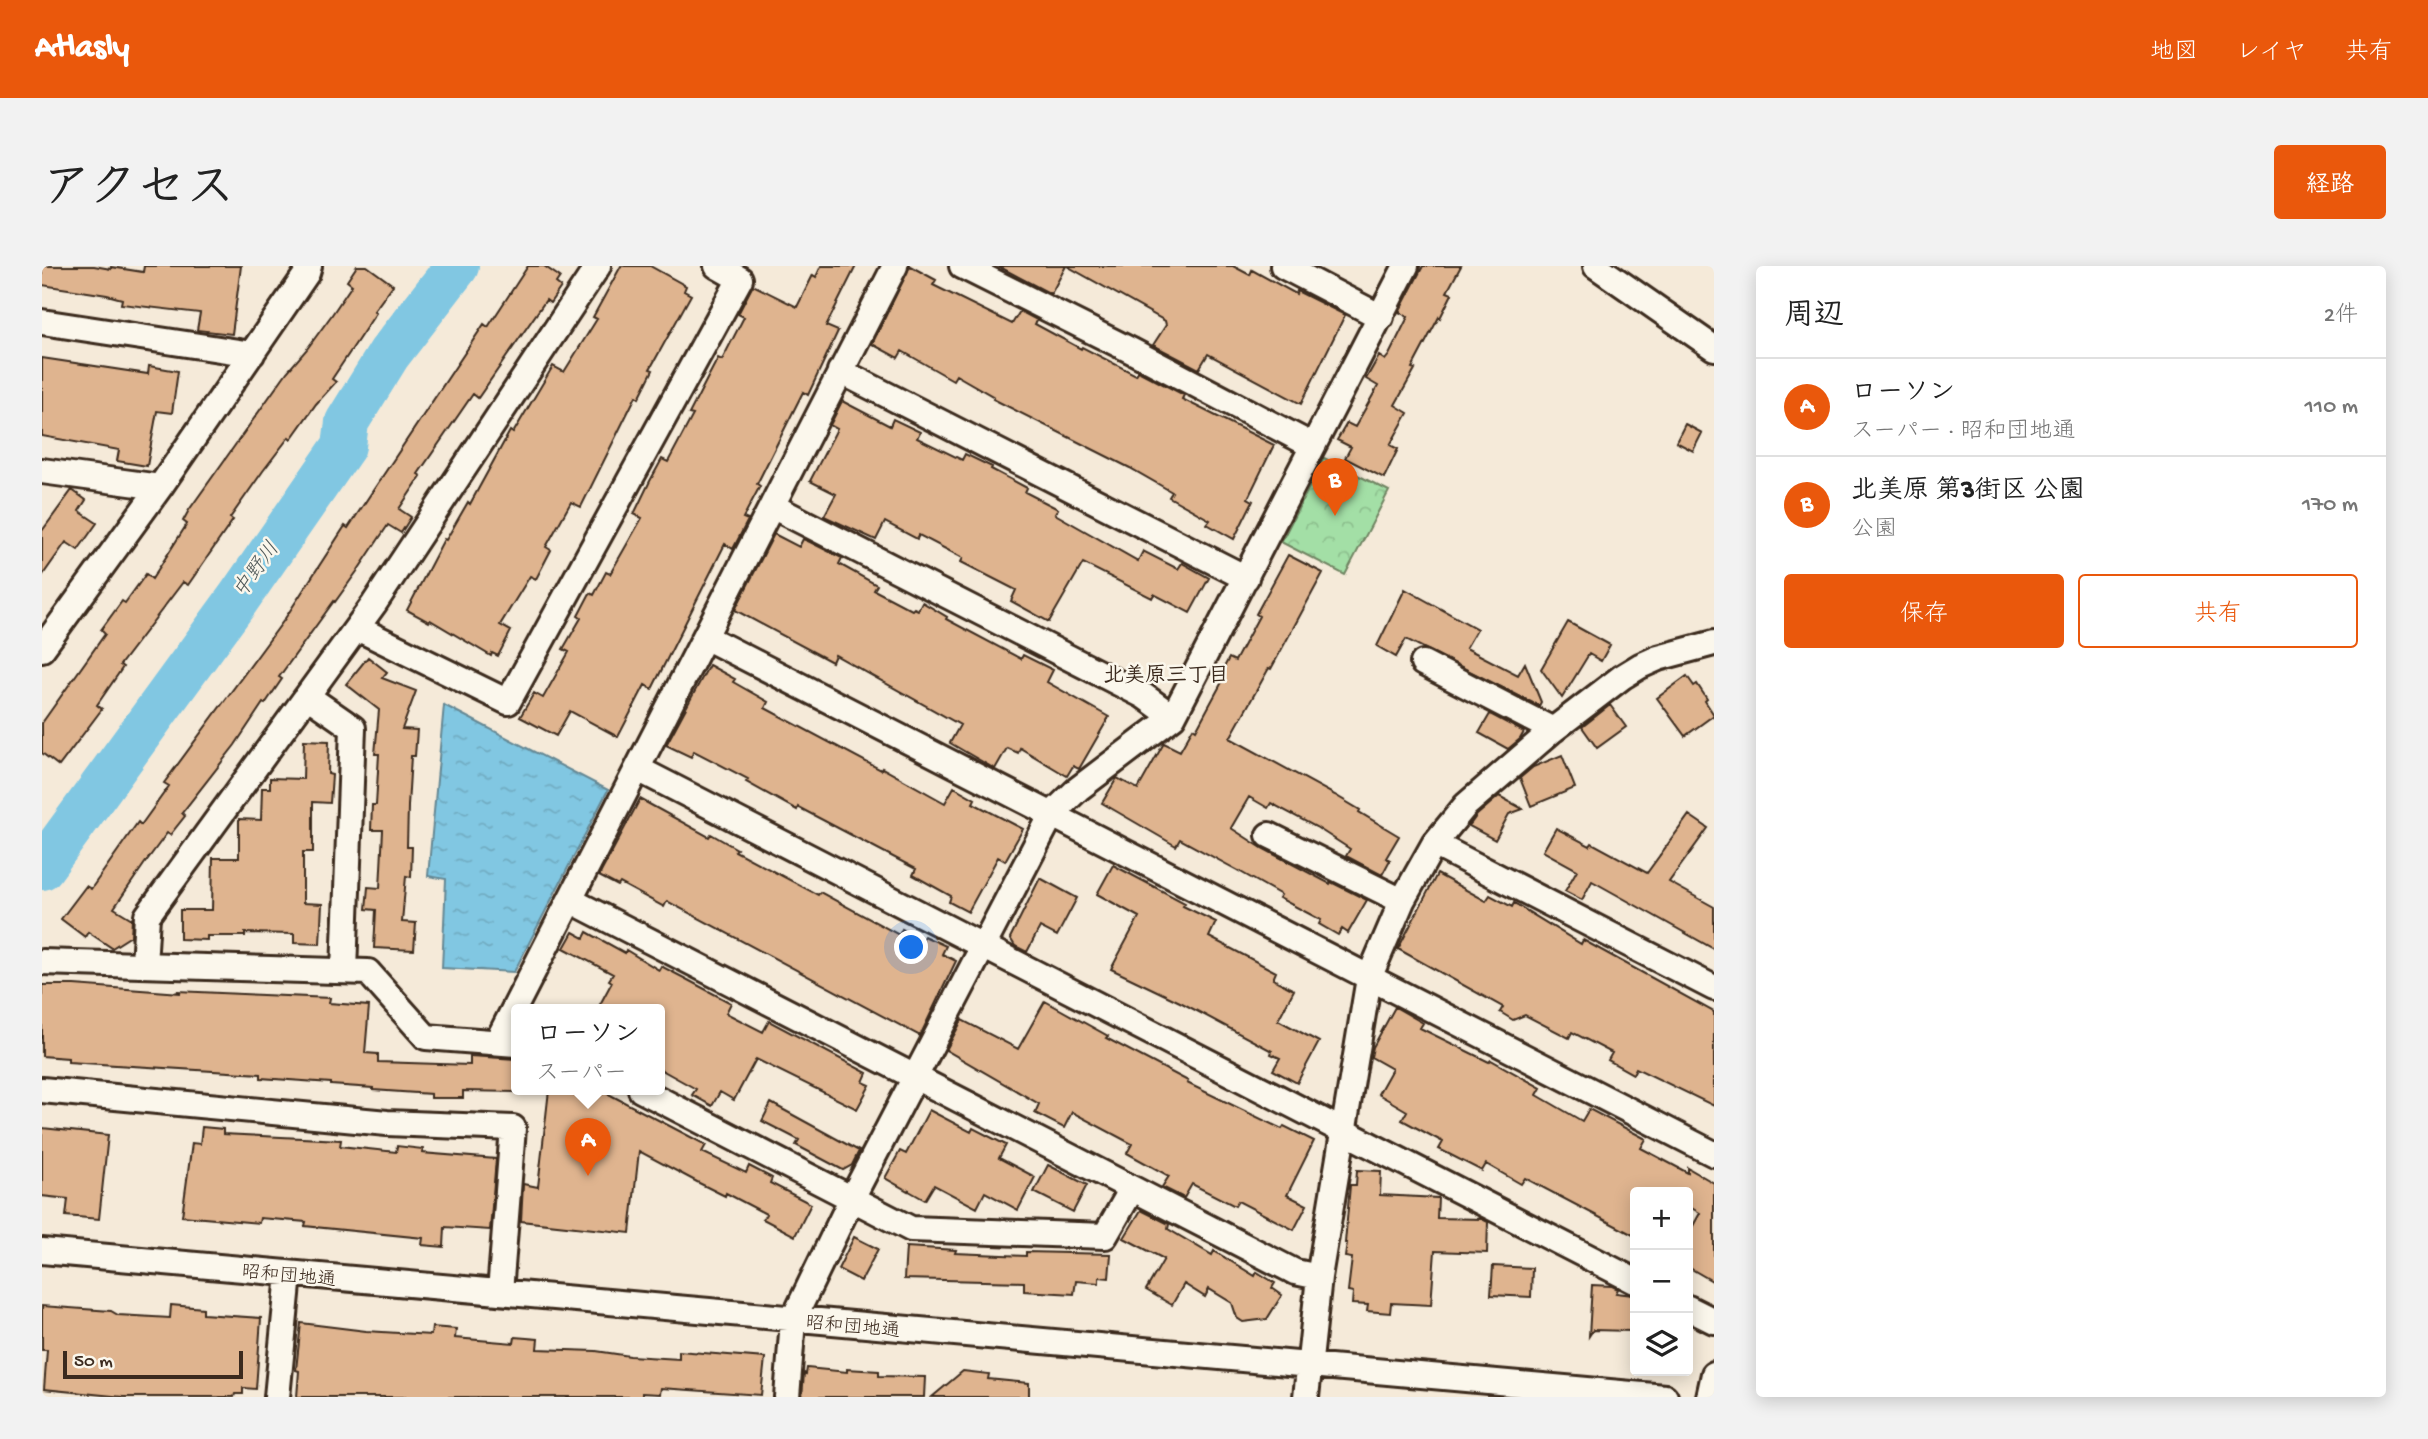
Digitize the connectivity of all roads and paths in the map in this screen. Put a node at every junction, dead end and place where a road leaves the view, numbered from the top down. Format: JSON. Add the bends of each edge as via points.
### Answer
{"nodes":[{"id":1,"x":309,"y":266,"type":"edge"},
{"id":2,"x":598,"y":266,"type":"edge"},
{"id":3,"x":717,"y":266,"type":"edge"},
{"id":4,"x":895,"y":266,"type":"edge"},
{"id":5,"x":962,"y":266,"type":"edge"},
{"id":6,"x":1283,"y":266,"type":"edge"},
{"id":7,"x":1406,"y":266,"type":"edge"},
{"id":8,"x":1596,"y":266,"type":"edge"},
{"id":9,"x":1381,"y":317,"type":"junction"},
{"id":10,"x":42,"y":322,"type":"edge"},
{"id":11,"x":1714,"y":348,"type":"edge"},
{"id":12,"x":252,"y":354,"type":"junction"},
{"id":13,"x":840,"y":371,"type":"junction"},
{"id":14,"x":1313,"y":446,"type":"junction"},
{"id":15,"x":42,"y":471,"type":"edge"},
{"id":16,"x":160,"y":487,"type":"junction"},
{"id":17,"x":772,"y":506,"type":"junction"},
{"id":18,"x":1246,"y":578,"type":"junction"},
{"id":19,"x":357,"y":628,"type":"junction"},
{"id":20,"x":705,"y":638,"type":"junction"},
{"id":21,"x":1714,"y":643,"type":"edge"},
{"id":22,"x":42,"y":649,"type":"edge"},
{"id":23,"x":1423,"y":663,"type":"dead end"},
{"id":24,"x":307,"y":696,"type":"junction"},
{"id":25,"x":1173,"y":717,"type":"junction"},
{"id":26,"x":1553,"y":730,"type":"junction"},
{"id":27,"x":638,"y":769,"type":"junction"},
{"id":28,"x":1052,"y":814,"type":"junction"},
{"id":29,"x":1269,"y":835,"type":"dead end"},
{"id":30,"x":1434,"y":844,"type":"junction"},
{"id":31,"x":570,"y":900,"type":"junction"},
{"id":32,"x":1402,"y":901,"type":"junction"},
{"id":33,"x":984,"y":946,"type":"junction"},
{"id":34,"x":42,"y":962,"type":"edge"},
{"id":35,"x":144,"y":965,"type":"junction"},
{"id":36,"x":344,"y":971,"type":"junction"},
{"id":37,"x":1369,"y":978,"type":"junction"},
{"id":38,"x":1714,"y":988,"type":"edge"},
{"id":39,"x":524,"y":1004,"type":"edge"},
{"id":40,"x":507,"y":1043,"type":"edge"},
{"id":41,"x":915,"y":1077,"type":"junction"},
{"id":42,"x":42,"y":1090,"type":"edge"},
{"id":43,"x":652,"y":1095,"type":"edge"},
{"id":44,"x":1344,"y":1130,"type":"junction"},
{"id":45,"x":1714,"y":1154,"type":"edge"},
{"id":46,"x":1132,"y":1189,"type":"junction"},
{"id":47,"x":852,"y":1198,"type":"junction"},
{"id":48,"x":42,"y":1251,"type":"edge"},
{"id":49,"x":289,"y":1274,"type":"junction"},
{"id":50,"x":1320,"y":1277,"type":"junction"},
{"id":51,"x":1630,"y":1278,"type":"edge"},
{"id":52,"x":500,"y":1292,"type":"junction"},
{"id":53,"x":1693,"y":1310,"type":"edge"},
{"id":54,"x":793,"y":1320,"type":"junction"},
{"id":55,"x":1714,"y":1321,"type":"edge"},
{"id":56,"x":1309,"y":1366,"type":"junction"},
{"id":57,"x":1714,"y":1374,"type":"edge"},
{"id":58,"x":1516,"y":1391,"type":"edge"},
{"id":59,"x":277,"y":1397,"type":"edge"},
{"id":60,"x":787,"y":1397,"type":"edge"},
{"id":61,"x":1306,"y":1397,"type":"edge"},
{"id":62,"x":1665,"y":1397,"type":"edge"},
{"id":63,"x":1709,"y":1397,"type":"edge"}],
"edges":[{"from":1,"to":12,"type":"street"},
{"from":2,"to":19,"type":"street"},
{"from":3,"to":19,"type":"street","via":[[740,279],[508,702]]},
{"from":4,"to":13,"type":"street"},
{"from":5,"to":14,"type":"street"},
{"from":6,"to":9,"type":"street"},
{"from":7,"to":9,"type":"street"},
{"from":8,"to":11,"type":"street"},
{"from":9,"to":14,"type":"street"},
{"from":10,"to":12,"type":"street"},
{"from":12,"to":16,"type":"street"},
{"from":13,"to":17,"type":"street"},
{"from":13,"to":18,"type":"street"},
{"from":14,"to":18,"type":"street"},
{"from":15,"to":16,"type":"street"},
{"from":16,"to":22,"type":"street"},
{"from":17,"to":20,"type":"street"},
{"from":17,"to":25,"type":"street","via":[[1144,696]]},
{"from":18,"to":25,"type":"street"},
{"from":19,"to":24,"type":"street"},
{"from":20,"to":27,"type":"street"},
{"from":20,"to":28,"type":"street"},
{"from":21,"to":26,"type":"street","via":[[1640,666]]},
{"from":23,"to":26,"type":"street"},
{"from":24,"to":35,"type":"street","via":[[147,916]]},
{"from":24,"to":36,"type":"street","via":[[353,728]]},
{"from":25,"to":28,"type":"street"},
{"from":26,"to":30,"type":"street","via":[[1466,805]]},
{"from":27,"to":31,"type":"street"},
{"from":27,"to":33,"type":"street"},
{"from":28,"to":33,"type":"street"},
{"from":28,"to":37,"type":"street"},
{"from":29,"to":32,"type":"street"},
{"from":30,"to":32,"type":"street"},
{"from":30,"to":38,"type":"street"},
{"from":31,"to":39,"type":"street"},
{"from":31,"to":41,"type":"street"},
{"from":32,"to":37,"type":"street"},
{"from":33,"to":41,"type":"street"},
{"from":33,"to":44,"type":"street"},
{"from":34,"to":35,"type":"street"},
{"from":35,"to":36,"type":"street"},
{"from":36,"to":40,"type":"street","via":[[368,972],[426,1037]]},
{"from":37,"to":44,"type":"street"},
{"from":37,"to":45,"type":"street"},
{"from":41,"to":46,"type":"street"},
{"from":41,"to":47,"type":"street"},
{"from":42,"to":52,"type":"street","via":[[387,1123],[513,1128]]},
{"from":43,"to":47,"type":"street"},
{"from":44,"to":50,"type":"street"},
{"from":44,"to":51,"type":"street"},
{"from":46,"to":47,"type":"street","via":[[1105,1236],[911,1229]]},
{"from":46,"to":50,"type":"street","via":[[1295,1272]]},
{"from":47,"to":54,"type":"street"},
{"from":48,"to":49,"type":"street","name":"昭和団地通"},
{"from":49,"to":52,"type":"street","name":"昭和団地通"},
{"from":49,"to":59,"type":"street"},
{"from":50,"to":56,"type":"street"},
{"from":52,"to":54,"type":"street","name":"昭和団地通"},
{"from":53,"to":55,"type":"street"},
{"from":54,"to":56,"type":"street","name":"昭和団地通"},
{"from":54,"to":60,"type":"street"},
{"from":56,"to":58,"type":"street","name":"昭和団地通"},
{"from":56,"to":61,"type":"street"},
{"from":57,"to":63,"type":"street"},
{"from":58,"to":62,"type":"street","name":"昭和団地通"}]}
